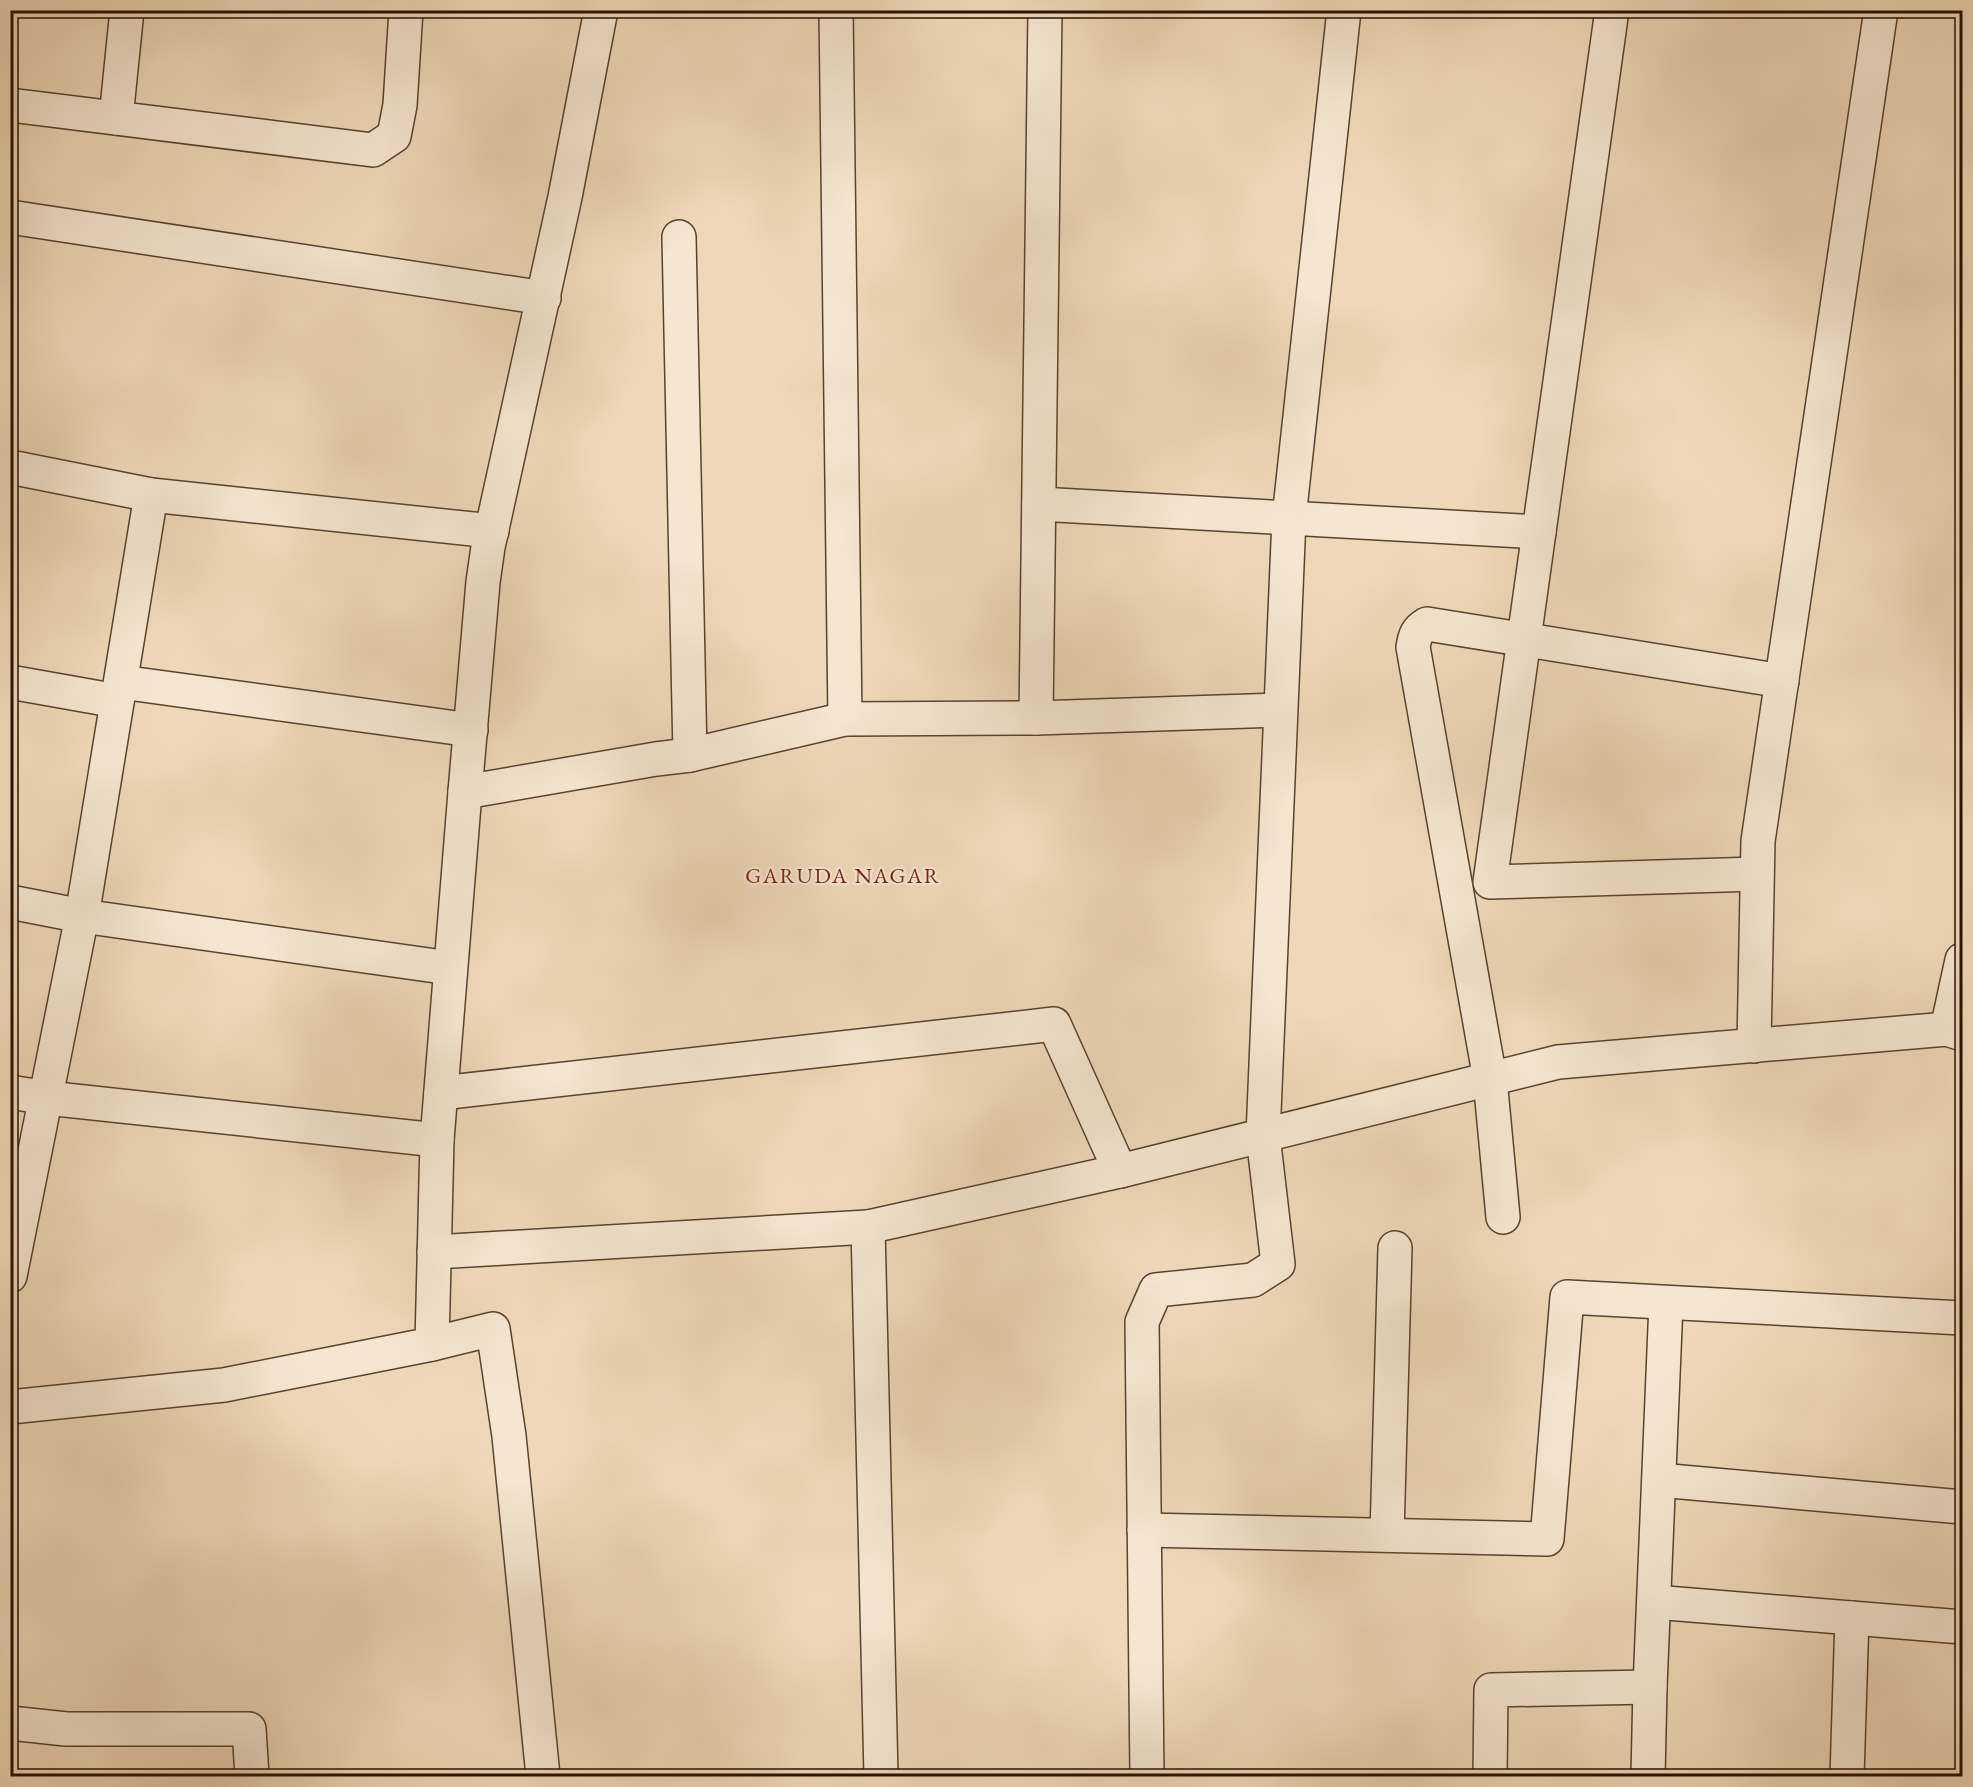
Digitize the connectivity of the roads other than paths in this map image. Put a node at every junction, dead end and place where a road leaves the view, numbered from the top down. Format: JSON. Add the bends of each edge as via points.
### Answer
{"nodes":[{"id":1,"x":127,"y":10,"type":"edge"},
{"id":2,"x":406,"y":10,"type":"edge"},
{"id":3,"x":601,"y":10,"type":"edge"},
{"id":4,"x":836,"y":10,"type":"edge"},
{"id":5,"x":1045,"y":10,"type":"edge"},
{"id":6,"x":1344,"y":10,"type":"edge"},
{"id":7,"x":1612,"y":10,"type":"edge"},
{"id":8,"x":1881,"y":10,"type":"edge"},
{"id":9,"x":10,"y":105,"type":"edge"},
{"id":10,"x":116,"y":118,"type":"junction"},
{"id":11,"x":10,"y":217,"type":"edge"},
{"id":12,"x":679,"y":237,"type":"dead end"},
{"id":13,"x":544,"y":298,"type":"junction"},
{"id":14,"x":10,"y":467,"type":"edge"},
{"id":15,"x":152,"y":495,"type":"junction"},
{"id":16,"x":1039,"y":504,"type":"junction"},
{"id":17,"x":1289,"y":518,"type":"junction"},
{"id":18,"x":492,"y":531,"type":"junction"},
{"id":19,"x":1539,"y":532,"type":"junction"},
{"id":20,"x":1525,"y":638,"type":"junction"},
{"id":21,"x":10,"y":681,"type":"edge"},
{"id":22,"x":1782,"y":681,"type":"junction"},
{"id":23,"x":119,"y":692,"type":"junction"},
{"id":24,"x":1280,"y":710,"type":"junction"},
{"id":25,"x":1036,"y":718,"type":"junction"},
{"id":26,"x":845,"y":719,"type":"junction"},
{"id":27,"x":471,"y":730,"type":"junction"},
{"id":28,"x":690,"y":755,"type":"junction"},
{"id":29,"x":465,"y":792,"type":"junction"},
{"id":30,"x":1757,"y":874,"type":"junction"},
{"id":31,"x":10,"y":902,"type":"edge"},
{"id":32,"x":82,"y":916,"type":"junction"},
{"id":33,"x":1962,"y":960,"type":"edge"},
{"id":34,"x":450,"y":968,"type":"junction"},
{"id":35,"x":1955,"y":1031,"type":"edge"},
{"id":36,"x":1754,"y":1046,"type":"junction"},
{"id":37,"x":1490,"y":1079,"type":"junction"},
{"id":38,"x":10,"y":1092,"type":"edge"},
{"id":39,"x":441,"y":1093,"type":"junction"},
{"id":40,"x":47,"y":1098,"type":"junction"},
{"id":41,"x":1263,"y":1136,"type":"junction"},
{"id":42,"x":437,"y":1140,"type":"junction"},
{"id":43,"x":1120,"y":1171,"type":"junction"},
{"id":44,"x":1503,"y":1216,"type":"dead end"},
{"id":45,"x":868,"y":1227,"type":"junction"},
{"id":46,"x":1395,"y":1248,"type":"dead end"},
{"id":47,"x":434,"y":1252,"type":"junction"},
{"id":48,"x":10,"y":1276,"type":"edge"},
{"id":49,"x":1666,"y":1303,"type":"junction"},
{"id":50,"x":1962,"y":1318,"type":"edge"},
{"id":51,"x":432,"y":1344,"type":"junction"},
{"id":52,"x":10,"y":1407,"type":"edge"},
{"id":53,"x":1659,"y":1480,"type":"junction"},
{"id":54,"x":1962,"y":1507,"type":"edge"},
{"id":55,"x":1144,"y":1530,"type":"junction"},
{"id":56,"x":1387,"y":1535,"type":"junction"},
{"id":57,"x":1653,"y":1602,"type":"junction"},
{"id":58,"x":1852,"y":1618,"type":"junction"},
{"id":59,"x":1962,"y":1627,"type":"edge"},
{"id":60,"x":1650,"y":1687,"type":"junction"},
{"id":61,"x":10,"y":1723,"type":"edge"},
{"id":62,"x":252,"y":1776,"type":"edge"},
{"id":63,"x":543,"y":1776,"type":"edge"},
{"id":64,"x":881,"y":1776,"type":"edge"},
{"id":65,"x":1147,"y":1776,"type":"edge"},
{"id":66,"x":1490,"y":1776,"type":"edge"},
{"id":67,"x":1648,"y":1776,"type":"edge"},
{"id":68,"x":1847,"y":1776,"type":"edge"}],
"edges":[{"from":1,"to":10,"type":"street"},
{"from":2,"to":10,"type":"street","via":[[400,105],[394,136],[373,150]]},
{"from":3,"to":13,"type":"street"},
{"from":4,"to":26,"type":"street"},
{"from":5,"to":16,"type":"street"},
{"from":6,"to":17,"type":"street"},
{"from":7,"to":19,"type":"street"},
{"from":8,"to":22,"type":"street"},
{"from":9,"to":10,"type":"street"},
{"from":11,"to":13,"type":"street"},
{"from":12,"to":28,"type":"street"},
{"from":13,"to":18,"type":"street"},
{"from":14,"to":15,"type":"street"},
{"from":15,"to":18,"type":"street"},
{"from":15,"to":23,"type":"street"},
{"from":16,"to":17,"type":"street"},
{"from":16,"to":25,"type":"street"},
{"from":17,"to":19,"type":"street"},
{"from":17,"to":24,"type":"street"},
{"from":18,"to":27,"type":"street","via":[[483,582]]},
{"from":19,"to":20,"type":"street"},
{"from":20,"to":22,"type":"street"},
{"from":20,"to":30,"type":"street","via":[[1490,882]]},
{"from":20,"to":37,"type":"street","via":[[1427,624],[1414,635],[1413,647]]},
{"from":21,"to":23,"type":"street"},
{"from":22,"to":30,"type":"street","via":[[1758,841]]},
{"from":23,"to":27,"type":"street"},
{"from":23,"to":32,"type":"street"},
{"from":24,"to":25,"type":"street"},
{"from":24,"to":41,"type":"street"},
{"from":25,"to":26,"type":"street"},
{"from":26,"to":28,"type":"street"},
{"from":27,"to":29,"type":"street"},
{"from":28,"to":29,"type":"street"},
{"from":29,"to":34,"type":"street"},
{"from":30,"to":36,"type":"street"},
{"from":31,"to":32,"type":"street"},
{"from":32,"to":34,"type":"street"},
{"from":32,"to":40,"type":"street"},
{"from":33,"to":35,"type":"street"},
{"from":34,"to":39,"type":"street"},
{"from":35,"to":36,"type":"street"},
{"from":36,"to":37,"type":"street","via":[[1558,1062]]},
{"from":37,"to":41,"type":"street"},
{"from":37,"to":44,"type":"street"},
{"from":38,"to":40,"type":"street"},
{"from":39,"to":42,"type":"street"},
{"from":39,"to":43,"type":"street","via":[[1054,1024]]},
{"from":40,"to":42,"type":"street"},
{"from":40,"to":48,"type":"street"},
{"from":41,"to":43,"type":"street"},
{"from":41,"to":55,"type":"street","via":[[1278,1264],[1253,1280],[1156,1290],[1143,1322]]},
{"from":42,"to":47,"type":"street"},
{"from":43,"to":45,"type":"street"},
{"from":45,"to":47,"type":"street"},
{"from":45,"to":64,"type":"street"},
{"from":46,"to":56,"type":"street"},
{"from":47,"to":51,"type":"street"},
{"from":49,"to":50,"type":"street"},
{"from":49,"to":53,"type":"street"},
{"from":49,"to":56,"type":"street","via":[[1568,1297],[1547,1539]]},
{"from":51,"to":52,"type":"street","via":[[224,1385]]},
{"from":51,"to":63,"type":"street","via":[[494,1329],[509,1436]]},
{"from":53,"to":54,"type":"street"},
{"from":53,"to":57,"type":"street"},
{"from":55,"to":56,"type":"street"},
{"from":55,"to":65,"type":"street"},
{"from":57,"to":58,"type":"street"},
{"from":57,"to":60,"type":"street"},
{"from":58,"to":59,"type":"street"},
{"from":58,"to":68,"type":"street"},
{"from":60,"to":66,"type":"street","via":[[1491,1690]]},
{"from":60,"to":67,"type":"street"},
{"from":61,"to":62,"type":"street","via":[[66,1729],[249,1729]]}]}
